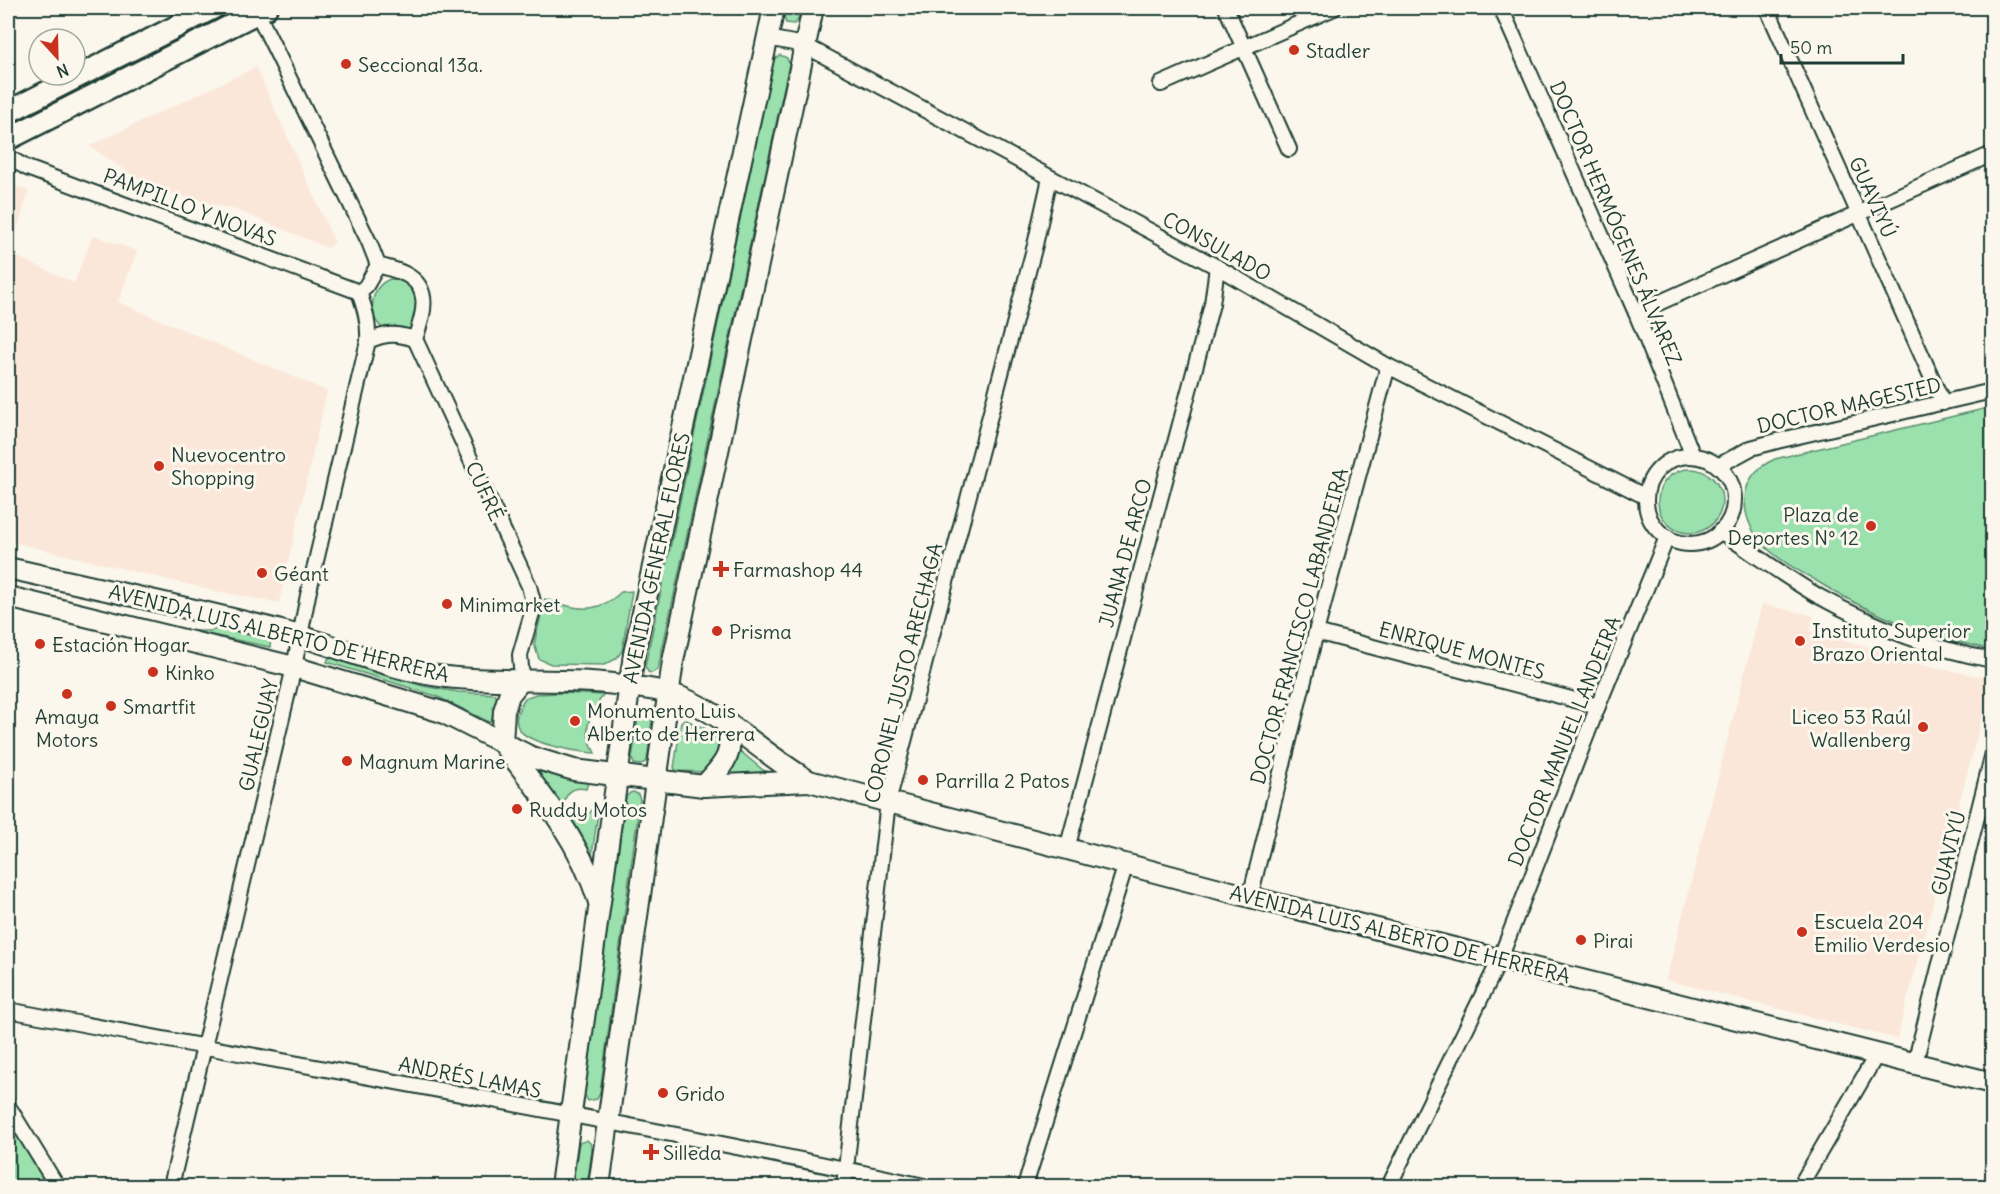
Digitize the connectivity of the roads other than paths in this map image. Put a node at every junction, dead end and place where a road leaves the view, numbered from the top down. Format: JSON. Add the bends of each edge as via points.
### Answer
{"nodes":[{"id":1,"x":213,"y":8,"type":"edge"},
{"id":2,"x":774,"y":8,"type":"edge"},
{"id":3,"x":813,"y":8,"type":"edge"},
{"id":4,"x":1226,"y":8,"type":"edge"},
{"id":5,"x":1334,"y":8,"type":"edge"},
{"id":6,"x":1501,"y":8,"type":"edge"},
{"id":7,"x":1767,"y":8,"type":"edge"},
{"id":8,"x":259,"y":9,"type":"edge"},
{"id":9,"x":767,"y":38,"type":"junction"},
{"id":10,"x":804,"y":45,"type":"junction"},
{"id":11,"x":1244,"y":48,"type":"junction"},
{"id":12,"x":1161,"y":84,"type":"dead end"},
{"id":13,"x":8,"y":112,"type":"edge"},
{"id":14,"x":8,"y":139,"type":"edge"},
{"id":15,"x":1289,"y":149,"type":"dead end"},
{"id":16,"x":1992,"y":154,"type":"edge"},
{"id":17,"x":8,"y":158,"type":"edge"},
{"id":18,"x":1050,"y":178,"type":"junction"},
{"id":19,"x":1859,"y":213,"type":"junction"},
{"id":20,"x":378,"y":265,"type":"junction"},
{"id":21,"x":1217,"y":267,"type":"junction"},
{"id":22,"x":359,"y":292,"type":"junction"},
{"id":23,"x":1636,"y":313,"type":"junction"},
{"id":24,"x":415,"y":339,"type":"junction"},
{"id":25,"x":368,"y":341,"type":"junction"},
{"id":26,"x":1388,"y":366,"type":"junction"},
{"id":27,"x":1992,"y":391,"type":"edge"},
{"id":28,"x":1943,"y":403,"type":"junction"},
{"id":29,"x":1693,"y":456,"type":"junction"},
{"id":30,"x":1718,"y":466,"type":"junction"},
{"id":31,"x":1646,"y":497,"type":"junction"},
{"id":32,"x":1720,"y":531,"type":"junction"},
{"id":33,"x":1667,"y":537,"type":"junction"},
{"id":34,"x":8,"y":568,"type":"edge"},
{"id":35,"x":8,"y":597,"type":"edge"},
{"id":36,"x":1316,"y":632,"type":"junction"},
{"id":37,"x":300,"y":636,"type":"junction"},
{"id":38,"x":1992,"y":660,"type":"edge"},
{"id":39,"x":294,"y":667,"type":"junction"},
{"id":40,"x":522,"y":680,"type":"junction"},
{"id":41,"x":630,"y":686,"type":"junction"},
{"id":42,"x":668,"y":693,"type":"junction"},
{"id":43,"x":1598,"y":706,"type":"junction"},
{"id":44,"x":726,"y":722,"type":"junction"},
{"id":45,"x":501,"y":743,"type":"junction"},
{"id":46,"x":1992,"y":757,"type":"edge"},
{"id":47,"x":617,"y":776,"type":"junction"},
{"id":48,"x":655,"y":780,"type":"junction"},
{"id":49,"x":809,"y":781,"type":"junction"},
{"id":50,"x":704,"y":786,"type":"junction"},
{"id":51,"x":888,"y":802,"type":"junction"},
{"id":52,"x":1067,"y":849,"type":"junction"},
{"id":53,"x":1126,"y":864,"type":"junction"},
{"id":54,"x":1250,"y":897,"type":"junction"},
{"id":55,"x":599,"y":904,"type":"junction"},
{"id":56,"x":1500,"y":959,"type":"junction"},
{"id":57,"x":8,"y":1010,"type":"edge"},
{"id":58,"x":204,"y":1047,"type":"junction"},
{"id":59,"x":1877,"y":1054,"type":"junction"},
{"id":60,"x":1915,"y":1063,"type":"junction"},
{"id":61,"x":1992,"y":1083,"type":"edge"},
{"id":62,"x":8,"y":1106,"type":"edge"},
{"id":63,"x":571,"y":1116,"type":"junction"},
{"id":64,"x":608,"y":1123,"type":"junction"},
{"id":65,"x":846,"y":1169,"type":"junction"},
{"id":66,"x":57,"y":1186,"type":"edge"},
{"id":67,"x":171,"y":1186,"type":"edge"},
{"id":68,"x":561,"y":1186,"type":"edge"},
{"id":69,"x":599,"y":1186,"type":"edge"},
{"id":70,"x":844,"y":1186,"type":"edge"},
{"id":71,"x":924,"y":1186,"type":"edge"},
{"id":72,"x":1025,"y":1186,"type":"edge"},
{"id":73,"x":1389,"y":1186,"type":"edge"},
{"id":74,"x":1800,"y":1186,"type":"edge"}],
"edges":[{"from":1,"to":13,"type":"main road"},
{"from":2,"to":9,"type":"main road","name":"AVENIDA GENERAL FLORES"},
{"from":3,"to":10,"type":"main road","name":"AVENIDA GENERAL FLORES"},
{"from":4,"to":11,"type":"street"},
{"from":5,"to":11,"type":"street"},
{"from":6,"to":23,"type":"street","name":"DOCTOR HERMÓGENES ÁLVAREZ"},
{"from":7,"to":19,"type":"street","name":"GUAVIYÚ"},
{"from":8,"to":14,"type":"main road"},
{"from":8,"to":20,"type":"street"},
{"from":9,"to":10,"type":"street","name":"CONSULADO"},
{"from":9,"to":41,"type":"main road","name":"AVENIDA GENERAL FLORES","via":[[638,631]]},
{"from":10,"to":18,"type":"street","name":"CONSULADO"},
{"from":10,"to":42,"type":"main road","name":"AVENIDA GENERAL FLORES"},
{"from":11,"to":12,"type":"street"},
{"from":11,"to":15,"type":"street"},
{"from":16,"to":19,"type":"street"},
{"from":17,"to":22,"type":"street","name":"PAMPILLO Y NOVAS"},
{"from":18,"to":21,"type":"street","name":"CONSULADO"},
{"from":18,"to":51,"type":"street","name":"CORONEL JUSTO ARECHAGA"},
{"from":19,"to":23,"type":"street"},
{"from":19,"to":28,"type":"street","name":"GUAVIYÚ"},
{"from":20,"to":22,"type":"street"},
{"from":20,"to":24,"type":"street","via":[[404,273],[420,290],[424,312]]},
{"from":21,"to":26,"type":"street","name":"CONSULADO"},
{"from":21,"to":52,"type":"street","name":"JUANA DE ARCO","via":[[1209,316]]},
{"from":22,"to":25,"type":"street","name":"GUALEGUAY","via":[[366,310]]},
{"from":23,"to":29,"type":"street","name":"DOCTOR HERMÓGENES ÁLVAREZ"},
{"from":24,"to":25,"type":"street","via":[[400,334]]},
{"from":24,"to":40,"type":"street","name":"CUFRÉ","via":[[529,586],[534,606],[520,655]]},
{"from":25,"to":37,"type":"street","name":"GUALEGUAY"},
{"from":26,"to":31,"type":"street","name":"CONSULADO"},
{"from":26,"to":36,"type":"street","name":"DOCTOR FRANCISCO LABANDEIRA"},
{"from":27,"to":28,"type":"street","name":"DOCTOR MAGESTED"},
{"from":28,"to":30,"type":"street","name":"DOCTOR MAGESTED","via":[[1751,448]]},
{"from":29,"to":30,"type":"street"},
{"from":29,"to":31,"type":"street","via":[[1674,459],[1657,470]]},
{"from":30,"to":32,"type":"street","via":[[1733,493],[1731,514]]},
{"from":31,"to":33,"type":"street","via":[[1649,516]]},
{"from":32,"to":33,"type":"street","via":[[1711,538],[1690,543]]},
{"from":32,"to":38,"type":"street","via":[[1821,597],[1858,616],[1927,642]]},
{"from":33,"to":43,"type":"street","name":"DOCTOR MANUEL LANDEIRA"},
{"from":34,"to":37,"type":"main road","name":"AVENIDA LUIS ALBERTO DE HERRERA","via":[[215,613]]},
{"from":35,"to":39,"type":"main road","name":"AVENIDA LUIS ALBERTO DE HERRERA"},
{"from":36,"to":43,"type":"street","name":"ENRIQUE MONTES"},
{"from":36,"to":54,"type":"street","name":"DOCTOR FRANCISCO LABANDEIRA"},
{"from":37,"to":39,"type":"street","name":"GUALEGUAY"},
{"from":37,"to":40,"type":"main road","name":"AVENIDA LUIS ALBERTO DE HERRERA","via":[[446,677]]},
{"from":39,"to":45,"type":"main road","name":"AVENIDA LUIS ALBERTO DE HERRERA","via":[[442,712]]},
{"from":39,"to":58,"type":"street","name":"GUALEGUAY"},
{"from":40,"to":41,"type":"main road","name":"AVENIDA LUIS ALBERTO DE HERRERA"},
{"from":40,"to":45,"type":"main road","via":[[509,695]]},
{"from":41,"to":42,"type":"main road","name":"AVENIDA LUIS ALBERTO DE HERRERA"},
{"from":41,"to":47,"type":"main road","name":"AVENIDA GENERAL FLORES"},
{"from":42,"to":44,"type":"main road","name":"AVENIDA LUIS ALBERTO DE HERRERA"},
{"from":42,"to":48,"type":"main road","name":"AVENIDA GENERAL FLORES"},
{"from":43,"to":56,"type":"street","name":"DOCTOR MANUEL LANDEIRA"},
{"from":44,"to":49,"type":"main road","name":"AVENIDA LUIS ALBERTO DE HERRERA"},
{"from":44,"to":50,"type":"main road","via":[[727,760]]},
{"from":45,"to":47,"type":"main road","name":"AVENIDA LUIS ALBERTO DE HERRERA","via":[[574,770]]},
{"from":45,"to":55,"type":"main road","name":"AVENIDA LUIS ALBERTO DE HERRERA","via":[[557,814]]},
{"from":46,"to":60,"type":"street","name":"GUAVIYÚ"},
{"from":47,"to":48,"type":"main road","name":"AVENIDA LUIS ALBERTO DE HERRERA"},
{"from":47,"to":55,"type":"main road","name":"AVENIDA GENERAL FLORES"},
{"from":48,"to":50,"type":"main road","name":"AVENIDA LUIS ALBERTO DE HERRERA"},
{"from":48,"to":64,"type":"main road","name":"AVENIDA GENERAL FLORES"},
{"from":49,"to":50,"type":"main road","name":"AVENIDA LUIS ALBERTO DE HERRERA"},
{"from":49,"to":51,"type":"main road","name":"AVENIDA LUIS ALBERTO DE HERRERA"},
{"from":51,"to":52,"type":"main road","name":"AVENIDA LUIS ALBERTO DE HERRERA"},
{"from":51,"to":65,"type":"street","name":"CORONEL JUSTO ARECHAGA"},
{"from":52,"to":53,"type":"main road","name":"AVENIDA LUIS ALBERTO DE HERRERA"},
{"from":53,"to":54,"type":"main road","name":"AVENIDA LUIS ALBERTO DE HERRERA"},
{"from":53,"to":72,"type":"street"},
{"from":54,"to":56,"type":"main road","name":"AVENIDA LUIS ALBERTO DE HERRERA"},
{"from":55,"to":63,"type":"main road","name":"AVENIDA GENERAL FLORES"},
{"from":56,"to":59,"type":"main road","name":"AVENIDA LUIS ALBERTO DE HERRERA"},
{"from":56,"to":73,"type":"street","name":"DOCTOR MANUEL LANDEIRA"},
{"from":57,"to":58,"type":"street","name":"ANDRÉS LAMAS"},
{"from":58,"to":63,"type":"street","name":"ANDRÉS LAMAS"},
{"from":58,"to":67,"type":"street","name":"GUALEGUAY"},
{"from":59,"to":60,"type":"main road","name":"AVENIDA LUIS ALBERTO DE HERRERA"},
{"from":59,"to":74,"type":"street"},
{"from":60,"to":61,"type":"main road","name":"AVENIDA LUIS ALBERTO DE HERRERA"},
{"from":62,"to":66,"type":"street"},
{"from":63,"to":64,"type":"street","name":"ANDRÉS LAMAS"},
{"from":63,"to":68,"type":"main road","name":"AVENIDA GENERAL FLORES"},
{"from":64,"to":65,"type":"street","name":"ANDRÉS LAMAS"},
{"from":64,"to":69,"type":"main road","name":"AVENIDA GENERAL FLORES"},
{"from":65,"to":70,"type":"street","name":"CORONEL JUSTO ARECHAGA"},
{"from":65,"to":71,"type":"street","name":"ANDRÉS LAMAS"}]}
